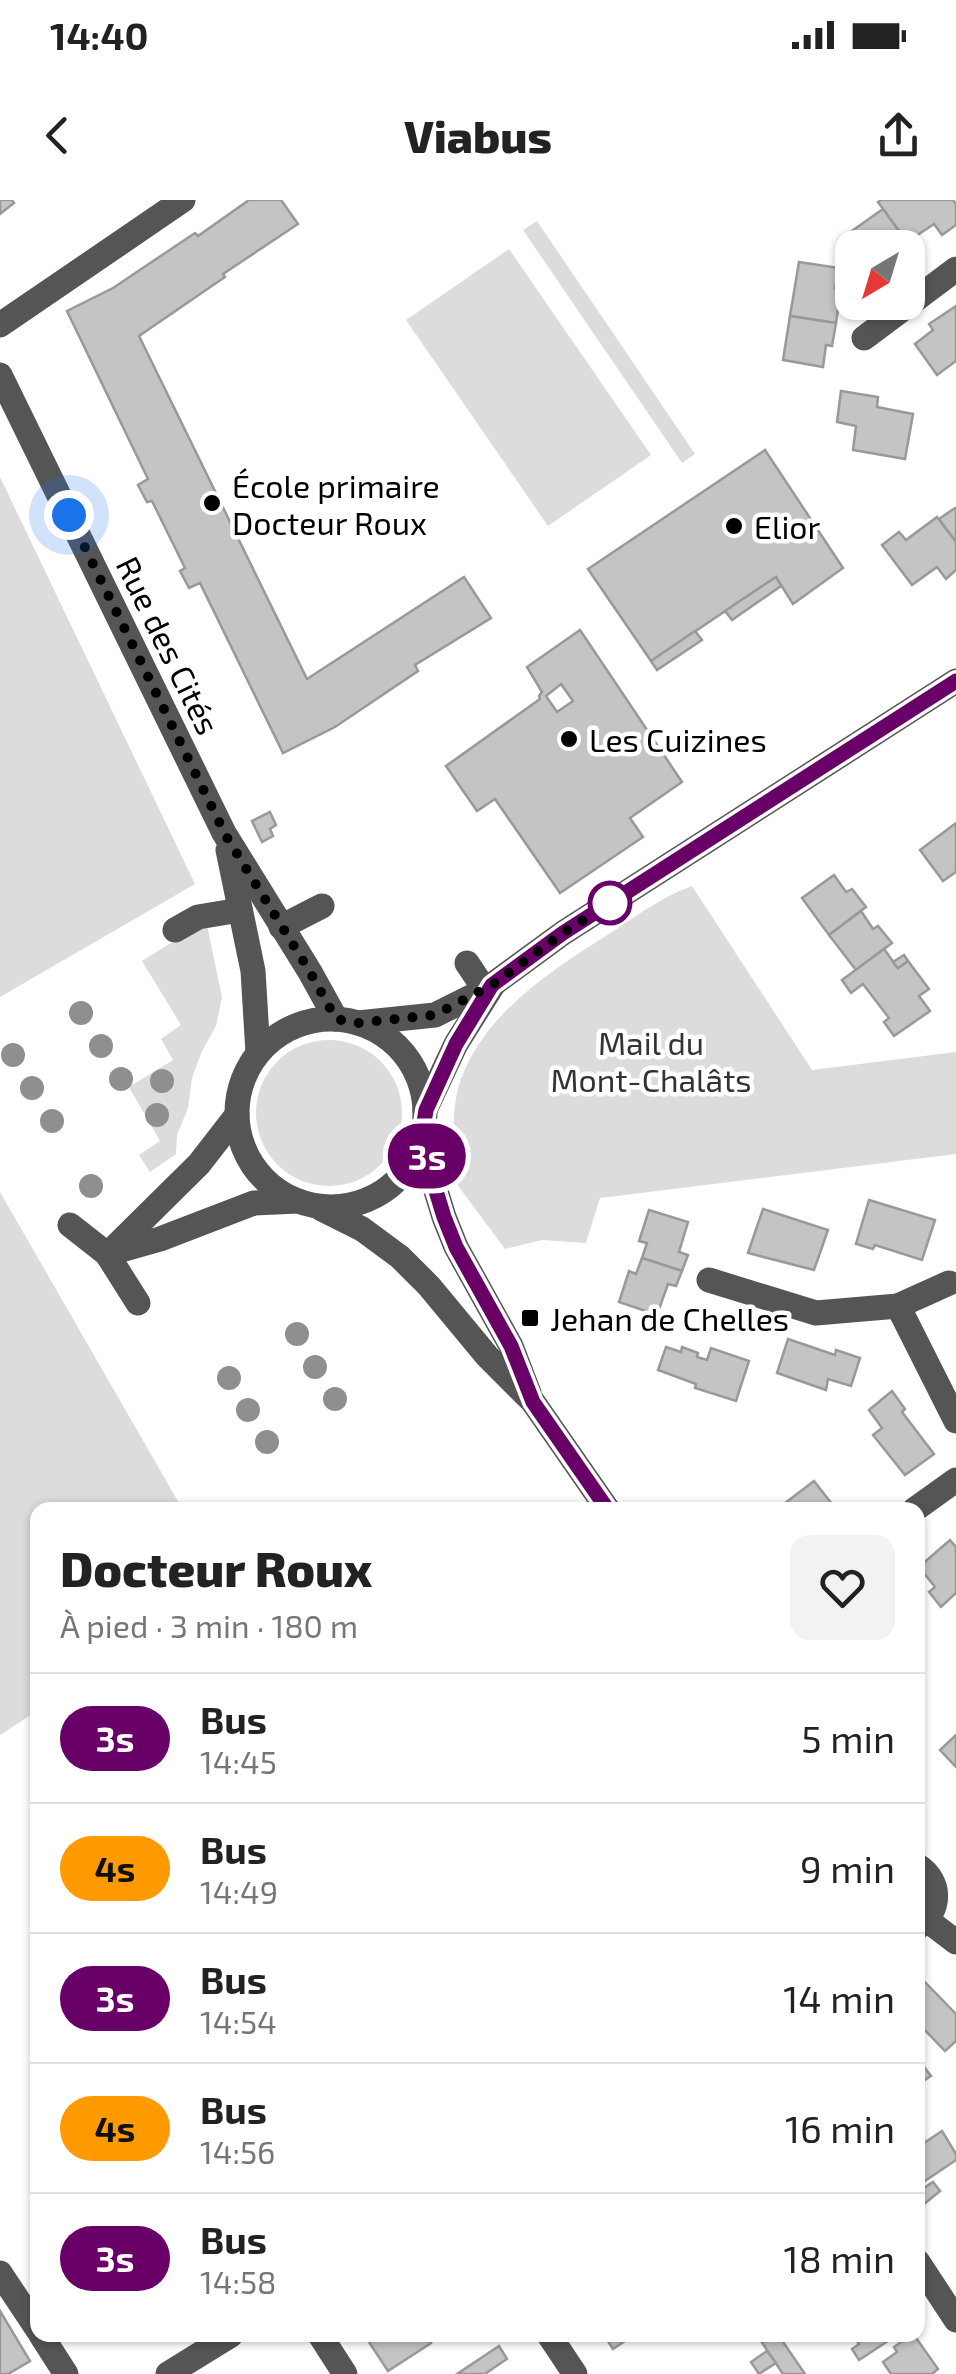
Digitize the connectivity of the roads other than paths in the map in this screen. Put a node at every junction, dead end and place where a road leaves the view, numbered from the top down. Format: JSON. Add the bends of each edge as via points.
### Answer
{"nodes":[{"id":1,"x":183,"y":200,"type":"edge"},
{"id":2,"x":956,"y":270,"type":"edge"},
{"id":3,"x":0,"y":325,"type":"edge"},
{"id":4,"x":864,"y":338,"type":"dead end"},
{"id":5,"x":0,"y":375,"type":"edge"},
{"id":6,"x":956,"y":681,"type":"edge"},
{"id":7,"x":226,"y":836,"type":"junction"},
{"id":8,"x":322,"y":906,"type":"dead end"},
{"id":9,"x":240,"y":910,"type":"junction"},
{"id":10,"x":281,"y":927,"type":"junction"},
{"id":11,"x":175,"y":930,"type":"dead end"},
{"id":12,"x":466,"y":963,"type":"dead end"},
{"id":13,"x":489,"y":988,"type":"junction"},
{"id":14,"x":347,"y":1021,"type":"junction"},
{"id":15,"x":258,"y":1053,"type":"junction"},
{"id":16,"x":426,"y":1110,"type":"junction"},
{"id":17,"x":237,"y":1114,"type":"junction"},
{"id":18,"x":421,"y":1142,"type":"junction"},
{"id":19,"x":307,"y":1204,"type":"junction"},
{"id":20,"x":70,"y":1225,"type":"dead end"},
{"id":21,"x":107,"y":1254,"type":"junction"},
{"id":22,"x":709,"y":1280,"type":"dead end"},
{"id":23,"x":949,"y":1283,"type":"dead end"},
{"id":24,"x":138,"y":1303,"type":"dead end"},
{"id":25,"x":898,"y":1306,"type":"junction"},
{"id":26,"x":533,"y":1402,"type":"junction"},
{"id":27,"x":956,"y":1421,"type":"edge"},
{"id":28,"x":956,"y":1480,"type":"edge"},
{"id":29,"x":602,"y":1502,"type":"edge"},
{"id":30,"x":925,"y":1502,"type":"edge"},
{"id":31,"x":925,"y":1873,"type":"edge"},
{"id":32,"x":925,"y":1919,"type":"edge"},
{"id":33,"x":925,"y":1926,"type":"edge"},
{"id":34,"x":956,"y":1942,"type":"edge"},
{"id":35,"x":0,"y":2273,"type":"edge"},
{"id":36,"x":925,"y":2273,"type":"edge"},
{"id":37,"x":30,"y":2319,"type":"edge"},
{"id":38,"x":956,"y":2320,"type":"edge"},
{"id":39,"x":45,"y":2342,"type":"edge"},
{"id":40,"x":220,"y":2342,"type":"edge"},
{"id":41,"x":324,"y":2342,"type":"edge"},
{"id":42,"x":553,"y":2342,"type":"edge"},
{"id":43,"x":66,"y":2374,"type":"edge"},
{"id":44,"x":168,"y":2374,"type":"edge"},
{"id":45,"x":345,"y":2374,"type":"edge"},
{"id":46,"x":574,"y":2374,"type":"edge"}],
"edges":[{"from":1,"to":3,"type":"street"},
{"from":2,"to":4,"type":"street"},
{"from":5,"to":7,"type":"street","name":"Rue des Cités"},
{"from":6,"to":13,"type":"street","via":[[563,933]]},
{"from":7,"to":9,"type":"street","name":"Rue des Cités"},
{"from":7,"to":10,"type":"street","name":"Rue des Cités"},
{"from":8,"to":10,"type":"street"},
{"from":9,"to":11,"type":"street","via":[[198,917]]},
{"from":9,"to":15,"type":"street","name":"Rue des Cités","via":[[256,993]]},
{"from":10,"to":14,"type":"street","name":"Rue des Cités"},
{"from":12,"to":13,"type":"street"},
{"from":13,"to":14,"type":"street","via":[[435,1015]]},
{"from":13,"to":16,"type":"street"},
{"from":14,"to":15,"type":"street","via":[[308,1022]]},
{"from":14,"to":16,"type":"street","via":[[384,1035],[406,1055]]},
{"from":15,"to":17,"type":"street","via":[[239,1092]]},
{"from":16,"to":18,"type":"street"},
{"from":17,"to":19,"type":"street","via":[[254,1167],[274,1188]]},
{"from":17,"to":21,"type":"street","via":[[200,1164]]},
{"from":18,"to":19,"type":"street","via":[[392,1186],[368,1200]]},
{"from":18,"to":26,"type":"street","via":[[456,1247],[511,1346]]},
{"from":19,"to":21,"type":"street","via":[[254,1202]]},
{"from":19,"to":26,"type":"street","via":[[362,1229],[400,1256]]},
{"from":20,"to":21,"type":"street"},
{"from":21,"to":24,"type":"street"},
{"from":22,"to":25,"type":"street","via":[[816,1314]]},
{"from":23,"to":25,"type":"street"},
{"from":25,"to":27,"type":"street"},
{"from":26,"to":29,"type":"street"},
{"from":28,"to":30,"type":"street"},
{"from":31,"to":32,"type":"street","via":[[936,1901]]},
{"from":33,"to":34,"type":"street"},
{"from":35,"to":37,"type":"street"},
{"from":36,"to":38,"type":"street"},
{"from":39,"to":43,"type":"street"},
{"from":40,"to":44,"type":"street"},
{"from":41,"to":45,"type":"street"},
{"from":42,"to":46,"type":"street"}]}
